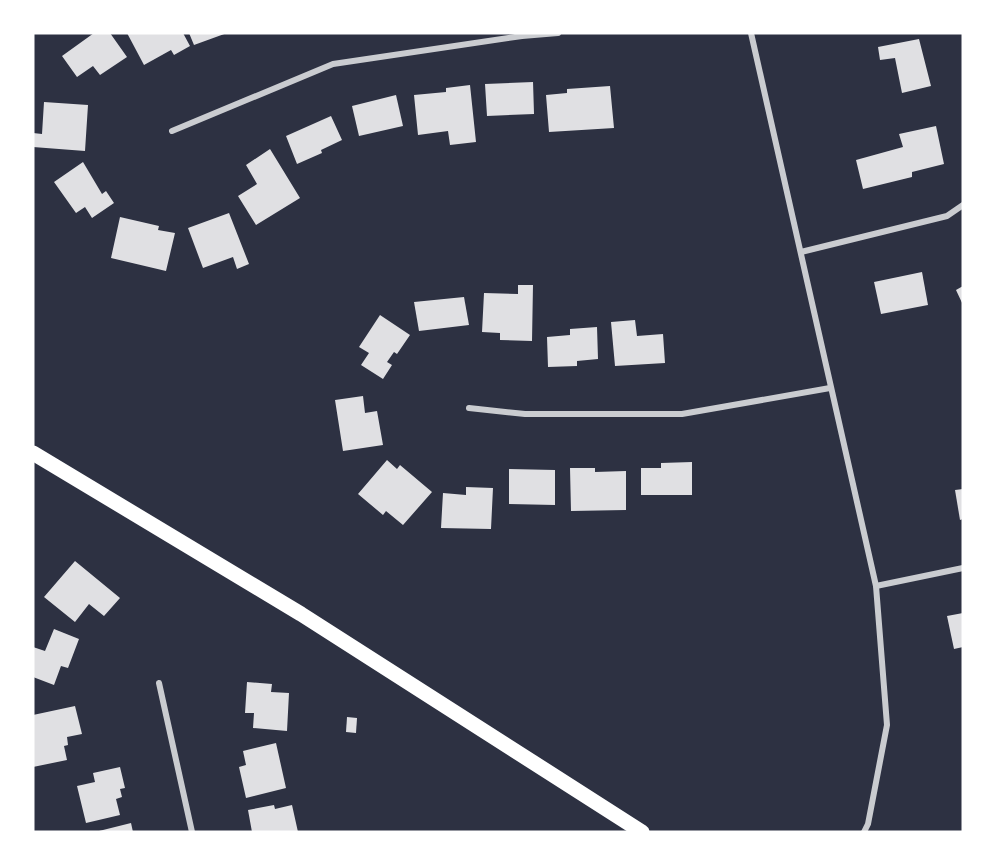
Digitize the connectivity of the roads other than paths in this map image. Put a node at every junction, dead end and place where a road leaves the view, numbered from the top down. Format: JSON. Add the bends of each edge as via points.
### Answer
{"nodes":[{"id":1,"x":558,"y":33,"type":"edge"},
{"id":2,"x":751,"y":33,"type":"edge"},
{"id":3,"x":172,"y":131,"type":"dead end"},
{"id":4,"x":963,"y":205,"type":"edge"},
{"id":5,"x":801,"y":252,"type":"junction"},
{"id":6,"x":830,"y":388,"type":"junction"},
{"id":7,"x":469,"y":408,"type":"dead end"},
{"id":8,"x":33,"y":453,"type":"edge"},
{"id":9,"x":963,"y":568,"type":"edge"},
{"id":10,"x":876,"y":586,"type":"junction"},
{"id":11,"x":159,"y":683,"type":"dead end"},
{"id":12,"x":192,"y":832,"type":"edge"},
{"id":13,"x":642,"y":832,"type":"edge"},
{"id":14,"x":864,"y":832,"type":"edge"}],
"edges":[{"from":1,"to":3,"type":"street","via":[[333,64]]},
{"from":2,"to":5,"type":"street"},
{"from":4,"to":5,"type":"street","via":[[947,216]]},
{"from":5,"to":6,"type":"street"},
{"from":6,"to":7,"type":"street","via":[[682,414],[525,414]]},
{"from":6,"to":10,"type":"street"},
{"from":8,"to":13,"type":"main road","via":[[301,614]]},
{"from":9,"to":10,"type":"street"},
{"from":10,"to":14,"type":"street","via":[[887,725]]},
{"from":11,"to":12,"type":"street"}]}
